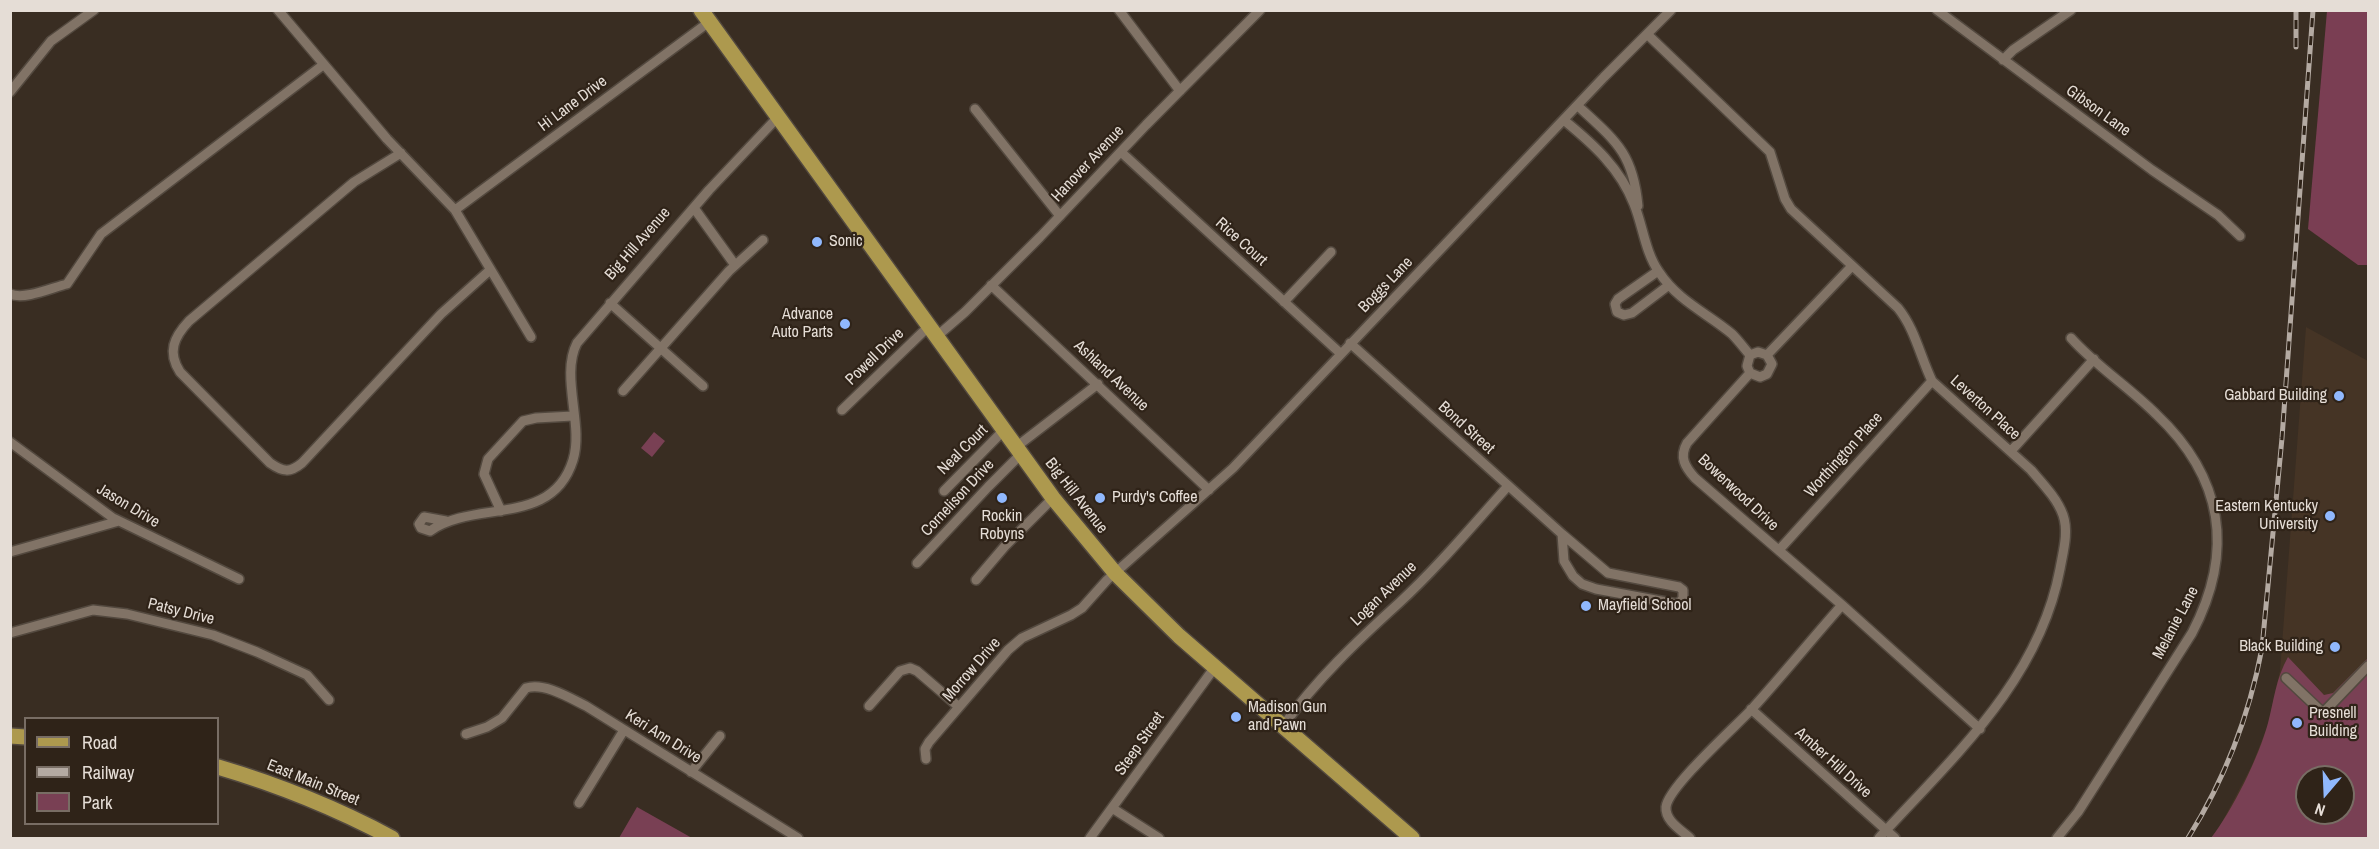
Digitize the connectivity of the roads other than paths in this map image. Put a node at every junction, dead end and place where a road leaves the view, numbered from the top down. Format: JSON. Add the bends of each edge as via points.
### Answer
{"nodes":[{"id":1,"x":94,"y":10,"type":"edge"},
{"id":2,"x":278,"y":10,"type":"edge"},
{"id":3,"x":1119,"y":10,"type":"edge"},
{"id":4,"x":1260,"y":10,"type":"edge"},
{"id":5,"x":1671,"y":10,"type":"edge"},
{"id":6,"x":1937,"y":10,"type":"edge"},
{"id":7,"x":2071,"y":10,"type":"edge"},
{"id":8,"x":705,"y":16,"type":"edge"},
{"id":9,"x":1647,"y":34,"type":"junction"},
{"id":10,"x":2003,"y":60,"type":"junction"},
{"id":11,"x":323,"y":65,"type":"junction"},
{"id":12,"x":1180,"y":91,"type":"junction"},
{"id":13,"x":10,"y":92,"type":"edge"},
{"id":14,"x":1578,"y":106,"type":"junction"},
{"id":15,"x":975,"y":109,"type":"dead end"},
{"id":16,"x":777,"y":118,"type":"junction"},
{"id":17,"x":1565,"y":121,"type":"junction"},
{"id":18,"x":1121,"y":152,"type":"junction"},
{"id":19,"x":401,"y":153,"type":"junction"},
{"id":20,"x":694,"y":208,"type":"junction"},
{"id":21,"x":456,"y":210,"type":"junction"},
{"id":22,"x":1638,"y":215,"type":"junction"},
{"id":23,"x":1060,"y":216,"type":"junction"},
{"id":24,"x":2240,"y":236,"type":"dead end"},
{"id":25,"x":763,"y":240,"type":"dead end"},
{"id":26,"x":1331,"y":252,"type":"dead end"},
{"id":27,"x":735,"y":265,"type":"junction"},
{"id":28,"x":1852,"y":266,"type":"junction"},
{"id":29,"x":490,"y":270,"type":"junction"},
{"id":30,"x":1658,"y":271,"type":"junction"},
{"id":31,"x":991,"y":285,"type":"junction"},
{"id":32,"x":1669,"y":285,"type":"junction"},
{"id":33,"x":10,"y":294,"type":"edge"},
{"id":34,"x":1284,"y":302,"type":"junction"},
{"id":35,"x":610,"y":303,"type":"junction"},
{"id":36,"x":932,"y":332,"type":"junction"},
{"id":37,"x":531,"y":337,"type":"dead end"},
{"id":38,"x":2071,"y":338,"type":"dead end"},
{"id":39,"x":1350,"y":343,"type":"junction"},
{"id":40,"x":660,"y":348,"type":"junction"},
{"id":41,"x":1340,"y":353,"type":"junction"},
{"id":42,"x":1750,"y":355,"type":"junction"},
{"id":43,"x":1767,"y":355,"type":"junction"},
{"id":44,"x":2094,"y":359,"type":"junction"},
{"id":45,"x":1750,"y":374,"type":"junction"},
{"id":46,"x":1932,"y":381,"type":"junction"},
{"id":47,"x":1098,"y":384,"type":"junction"},
{"id":48,"x":704,"y":386,"type":"dead end"},
{"id":49,"x":623,"y":390,"type":"dead end"},
{"id":50,"x":842,"y":410,"type":"dead end"},
{"id":51,"x":573,"y":416,"type":"junction"},
{"id":52,"x":1004,"y":430,"type":"junction"},
{"id":53,"x":10,"y":442,"type":"edge"},
{"id":54,"x":1019,"y":451,"type":"junction"},
{"id":55,"x":2011,"y":451,"type":"junction"},
{"id":56,"x":1508,"y":486,"type":"junction"},
{"id":57,"x":1209,"y":490,"type":"junction"},
{"id":58,"x":944,"y":491,"type":"dead end"},
{"id":59,"x":1053,"y":498,"type":"junction"},
{"id":60,"x":501,"y":511,"type":"junction"},
{"id":61,"x":119,"y":521,"type":"junction"},
{"id":62,"x":446,"y":521,"type":"dead end"},
{"id":63,"x":1562,"y":534,"type":"junction"},
{"id":64,"x":1779,"y":550,"type":"junction"},
{"id":65,"x":10,"y":552,"type":"edge"},
{"id":66,"x":917,"y":563,"type":"dead end"},
{"id":67,"x":1116,"y":574,"type":"junction"},
{"id":68,"x":239,"y":579,"type":"dead end"},
{"id":69,"x":976,"y":580,"type":"dead end"},
{"id":70,"x":1842,"y":605,"type":"junction"},
{"id":71,"x":10,"y":633,"type":"edge"},
{"id":72,"x":2368,"y":666,"type":"edge"},
{"id":73,"x":1215,"y":668,"type":"junction"},
{"id":74,"x":2286,"y":678,"type":"dead end"},
{"id":75,"x":329,"y":700,"type":"dead end"},
{"id":76,"x":868,"y":706,"type":"dead end"},
{"id":77,"x":958,"y":707,"type":"junction"},
{"id":78,"x":1751,"y":709,"type":"junction"},
{"id":79,"x":1283,"y":726,"type":"junction"},
{"id":80,"x":1980,"y":729,"type":"junction"},
{"id":81,"x":624,"y":730,"type":"junction"},
{"id":82,"x":466,"y":734,"type":"dead end"},
{"id":83,"x":720,"y":736,"type":"dead end"},
{"id":84,"x":926,"y":759,"type":"dead end"},
{"id":85,"x":219,"y":767,"type":"edge"},
{"id":86,"x":691,"y":772,"type":"junction"},
{"id":87,"x":579,"y":803,"type":"dead end"},
{"id":88,"x":1112,"y":808,"type":"junction"},
{"id":89,"x":1886,"y":830,"type":"junction"},
{"id":90,"x":372,"y":834,"type":"edge"},
{"id":91,"x":392,"y":838,"type":"edge"},
{"id":92,"x":798,"y":838,"type":"edge"},
{"id":93,"x":1090,"y":838,"type":"edge"},
{"id":94,"x":1159,"y":838,"type":"edge"},
{"id":95,"x":1412,"y":838,"type":"edge"},
{"id":96,"x":1690,"y":838,"type":"edge"},
{"id":97,"x":1879,"y":838,"type":"edge"},
{"id":98,"x":1895,"y":838,"type":"edge"},
{"id":99,"x":2056,"y":838,"type":"edge"}],
"edges":[{"from":1,"to":13,"type":"street","via":[[51,41]]},
{"from":2,"to":11,"type":"street"},
{"from":3,"to":12,"type":"street"},
{"from":4,"to":12,"type":"street","name":"Hanover Avenue"},
{"from":5,"to":9,"type":"street","name":"Boggs Lane"},
{"from":6,"to":10,"type":"street","name":"Gibson Lane"},
{"from":7,"to":10,"type":"street"},
{"from":8,"to":16,"type":"main road","name":"Big Hill Avenue"},
{"from":8,"to":21,"type":"street","name":"Hi Lane Drive"},
{"from":9,"to":14,"type":"street","name":"Boggs Lane"},
{"from":9,"to":28,"type":"street","name":"Leverton Place","via":[[1770,152],[1791,209]]},
{"from":10,"to":24,"type":"street","name":"Gibson Lane","via":[[2218,215]]},
{"from":11,"to":19,"type":"street"},
{"from":11,"to":33,"type":"street","via":[[100,234],[67,284],[34,293]]},
{"from":12,"to":18,"type":"street","name":"Hanover Avenue"},
{"from":14,"to":17,"type":"street","name":"Boggs Lane"},
{"from":14,"to":22,"type":"street","via":[[1627,157],[1634,175]]},
{"from":15,"to":23,"type":"street"},
{"from":16,"to":20,"type":"street","name":"Big Hill Avenue"},
{"from":16,"to":36,"type":"main road","name":"Big Hill Avenue"},
{"from":17,"to":22,"type":"street","via":[[1618,173]]},
{"from":17,"to":39,"type":"street","name":"Boggs Lane"},
{"from":18,"to":23,"type":"street","name":"Hanover Avenue"},
{"from":18,"to":34,"type":"street","name":"Rice Court"},
{"from":19,"to":21,"type":"street"},
{"from":19,"to":29,"type":"street","via":[[354,182],[189,321],[176,334],[174,358],[180,372],[270,463],[280,470],[290,470],[302,462],[441,314]]},
{"from":20,"to":27,"type":"street","name":"Big Hill Avenue"},
{"from":20,"to":35,"type":"street","name":"Big Hill Avenue"},
{"from":21,"to":29,"type":"street"},
{"from":22,"to":30,"type":"street"},
{"from":23,"to":31,"type":"street","name":"Hanover Avenue"},
{"from":25,"to":27,"type":"street"},
{"from":26,"to":34,"type":"street"},
{"from":27,"to":40,"type":"street"},
{"from":28,"to":43,"type":"street"},
{"from":28,"to":46,"type":"street","name":"Leverton Place","via":[[1909,321]]},
{"from":29,"to":37,"type":"street"},
{"from":30,"to":32,"type":"street"},
{"from":30,"to":32,"type":"street","via":[[1618,299],[1617,312],[1632,313]]},
{"from":31,"to":36,"type":"street","name":"Hanover Avenue"},
{"from":31,"to":47,"type":"street","name":"Ashland Avenue"},
{"from":32,"to":42,"type":"street","via":[[1683,300],[1732,335]]},
{"from":34,"to":41,"type":"street","name":"Rice Court"},
{"from":35,"to":40,"type":"street","name":"Big Hill Avenue"},
{"from":35,"to":51,"type":"street","name":"Big Hill Avenue","via":[[572,351]]},
{"from":36,"to":50,"type":"street","name":"Powell Drive"},
{"from":36,"to":52,"type":"main road","name":"Big Hill Avenue"},
{"from":38,"to":44,"type":"street","name":"Melanie Lane"},
{"from":39,"to":41,"type":"street","name":"Boggs Lane"},
{"from":39,"to":56,"type":"street","name":"Bond Street"},
{"from":40,"to":48,"type":"street","name":"Big Hill Avenue"},
{"from":40,"to":49,"type":"street"},
{"from":41,"to":57,"type":"street","name":"Boggs Lane"},
{"from":42,"to":43,"type":"street"},
{"from":42,"to":45,"type":"street"},
{"from":43,"to":45,"type":"street","via":[[1772,364],[1767,374]]},
{"from":44,"to":55,"type":"street"},
{"from":44,"to":99,"type":"street","name":"Melanie Lane","via":[[2186,444],[2200,467],[2214,509],[2218,546],[2213,585],[2192,633],[2084,802]]},
{"from":45,"to":64,"type":"street","name":"Bowerwood Drive","via":[[1688,443],[1683,458],[1695,478]]},
{"from":46,"to":55,"type":"street","name":"Leverton Place"},
{"from":46,"to":64,"type":"street","name":"Worthington Place"},
{"from":47,"to":54,"type":"street","name":"Cornelison Drive"},
{"from":47,"to":57,"type":"street","name":"Ashland Avenue"},
{"from":51,"to":60,"type":"street","name":"Big Hill Avenue","via":[[575,450],[566,477],[533,504]]},
{"from":51,"to":60,"type":"street","via":[[523,422],[488,459],[484,474]]},
{"from":52,"to":54,"type":"main road","name":"Big Hill Avenue"},
{"from":52,"to":58,"type":"street","name":"Neal Court"},
{"from":53,"to":61,"type":"street","name":"Jason Drive"},
{"from":54,"to":59,"type":"main road","name":"Big Hill Avenue"},
{"from":54,"to":66,"type":"street","name":"Cornelison Drive"},
{"from":55,"to":80,"type":"street","name":"Leverton Place","via":[[2031,470],[2063,514],[2066,539],[2049,610],[2030,655]]},
{"from":56,"to":63,"type":"street","name":"Bond Street"},
{"from":56,"to":79,"type":"street","name":"Logan Avenue","via":[[1407,595],[1322,678]]},
{"from":57,"to":67,"type":"street","name":"Boggs Lane"},
{"from":59,"to":67,"type":"main road","name":"Big Hill Avenue"},
{"from":59,"to":69,"type":"street"},
{"from":60,"to":62,"type":"street","name":"Big Hill Avenue"},
{"from":61,"to":65,"type":"street"},
{"from":61,"to":68,"type":"street","name":"Jason Drive"},
{"from":63,"to":63,"type":"street","name":"Bond Street","via":[[1564,561],[1582,584],[1677,604],[1683,599],[1679,587],[1608,573]]},
{"from":64,"to":70,"type":"street","name":"Bowerwood Drive"},
{"from":67,"to":73,"type":"main road","name":"Big Hill Avenue"},
{"from":67,"to":77,"type":"street","name":"Morrow Drive","via":[[1077,612],[1017,642]]},
{"from":70,"to":78,"type":"street"},
{"from":70,"to":80,"type":"street","name":"Bowerwood Drive"},
{"from":71,"to":75,"type":"street","name":"Patsy Drive","via":[[93,610],[127,614],[213,635],[257,652],[307,675]]},
{"from":72,"to":74,"type":"street","via":[[2323,713]]},
{"from":73,"to":79,"type":"main road","name":"Big Hill Avenue"},
{"from":73,"to":88,"type":"street","name":"Steep Street"},
{"from":76,"to":77,"type":"street","via":[[900,671],[910,668]]},
{"from":77,"to":84,"type":"street","name":"Morrow Drive","via":[[927,746]]},
{"from":78,"to":89,"type":"street","name":"Amber Hill Drive"},
{"from":78,"to":96,"type":"street","via":[[1667,801],[1669,820]]},
{"from":79,"to":95,"type":"main road","name":"Big Hill Avenue"},
{"from":80,"to":89,"type":"street","name":"Leverton Place"},
{"from":81,"to":82,"type":"street","name":"Keri Ann Drive","via":[[576,701],[540,687],[526,688],[495,723]]},
{"from":81,"to":86,"type":"street","name":"Keri Ann Drive"},
{"from":81,"to":87,"type":"street"},
{"from":83,"to":86,"type":"street"},
{"from":85,"to":90,"type":"main road","name":"East Main Street","via":[[300,794]]},
{"from":86,"to":92,"type":"street","name":"Keri Ann Drive"},
{"from":88,"to":93,"type":"street","name":"Steep Street"},
{"from":88,"to":94,"type":"street"},
{"from":89,"to":97,"type":"street","name":"Leverton Place"},
{"from":89,"to":98,"type":"street","name":"Amber Hill Drive"},
{"from":90,"to":91,"type":"main road","name":"East Main Street"}]}
